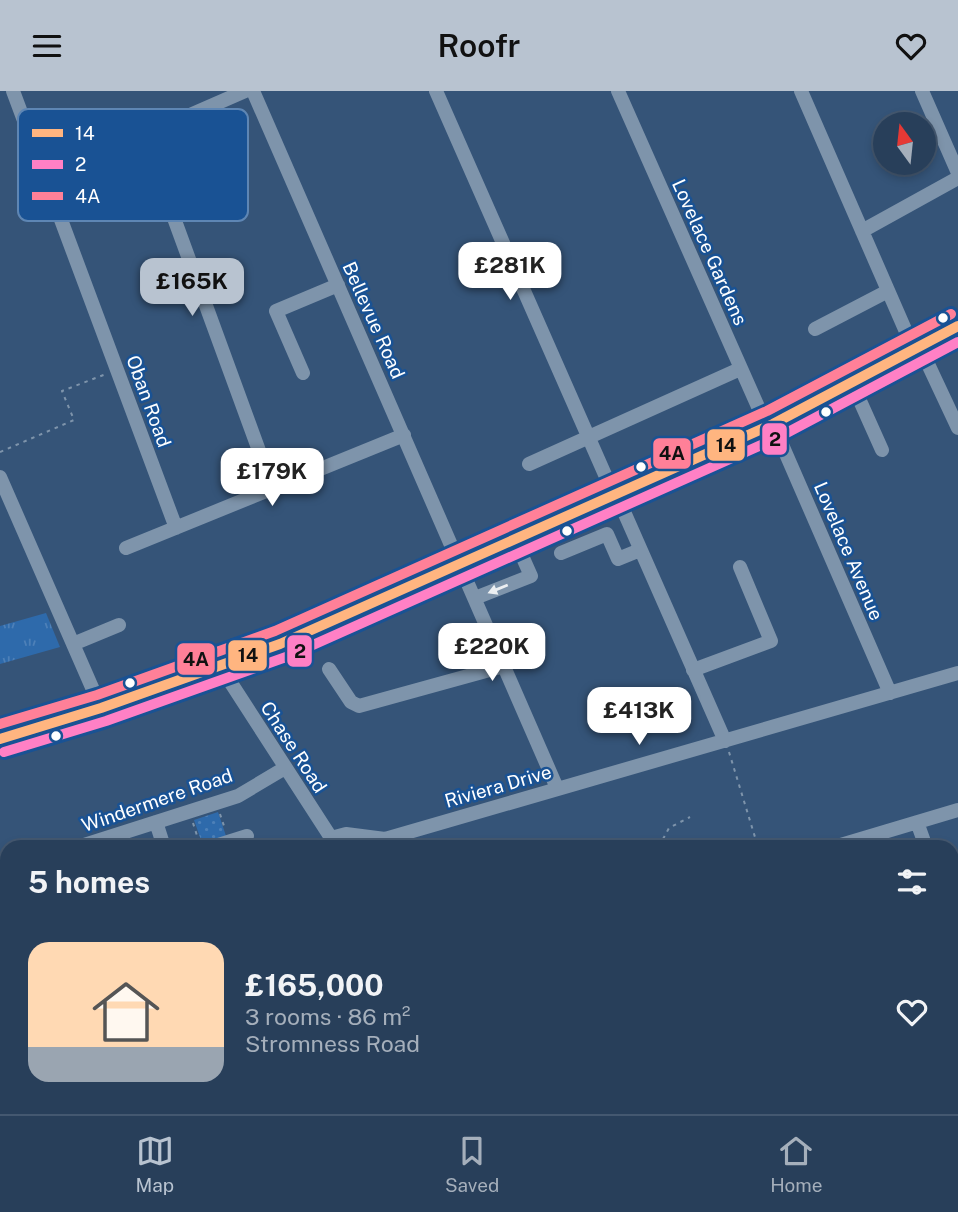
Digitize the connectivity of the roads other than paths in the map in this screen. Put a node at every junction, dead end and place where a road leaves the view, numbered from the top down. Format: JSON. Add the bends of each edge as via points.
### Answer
{"nodes":[{"id":1,"x":13,"y":91,"type":"edge"},
{"id":2,"x":245,"y":91,"type":"edge"},
{"id":3,"x":253,"y":91,"type":"edge"},
{"id":4,"x":436,"y":91,"type":"edge"},
{"id":5,"x":618,"y":91,"type":"edge"},
{"id":6,"x":801,"y":91,"type":"edge"},
{"id":7,"x":922,"y":91,"type":"edge"},
{"id":8,"x":20,"y":109,"type":"edge"},
{"id":9,"x":205,"y":109,"type":"edge"},
{"id":10,"x":958,"y":173,"type":"edge"},
{"id":11,"x":958,"y":178,"type":"edge"},
{"id":12,"x":62,"y":221,"type":"edge"},
{"id":13,"x":175,"y":221,"type":"edge"},
{"id":14,"x":862,"y":231,"type":"junction"},
{"id":15,"x":338,"y":285,"type":"junction"},
{"id":16,"x":888,"y":291,"type":"junction"},
{"id":17,"x":958,"y":326,"type":"edge"},
{"id":18,"x":815,"y":329,"type":"dead end"},
{"id":19,"x":917,"y":349,"type":"junction"},
{"id":20,"x":740,"y":369,"type":"junction"},
{"id":21,"x":303,"y":373,"type":"dead end"},
{"id":22,"x":852,"y":383,"type":"junction"},
{"id":23,"x":770,"y":426,"type":"junction"},
{"id":24,"x":958,"y":428,"type":"edge"},
{"id":25,"x":404,"y":435,"type":"junction"},
{"id":26,"x":588,"y":436,"type":"junction"},
{"id":27,"x":882,"y":450,"type":"dead end"},
{"id":28,"x":529,"y":464,"type":"dead end"},
{"id":29,"x":0,"y":477,"type":"edge"},
{"id":30,"x":274,"y":489,"type":"junction"},
{"id":31,"x":615,"y":496,"type":"junction"},
{"id":32,"x":176,"y":528,"type":"junction"},
{"id":33,"x":515,"y":540,"type":"junction"},
{"id":34,"x":127,"y":548,"type":"dead end"},
{"id":35,"x":640,"y":550,"type":"junction"},
{"id":36,"x":561,"y":553,"type":"dead end"},
{"id":37,"x":461,"y":564,"type":"junction"},
{"id":38,"x":740,"y":567,"type":"dead end"},
{"id":39,"x":475,"y":598,"type":"junction"},
{"id":40,"x":118,"y":625,"type":"dead end"},
{"id":41,"x":73,"y":644,"type":"junction"},
{"id":42,"x":220,"y":666,"type":"junction"},
{"id":43,"x":504,"y":666,"type":"junction"},
{"id":44,"x":329,"y":669,"type":"dead end"},
{"id":45,"x":693,"y":670,"type":"junction"},
{"id":46,"x":958,"y":673,"type":"edge"},
{"id":47,"x":890,"y":692,"type":"junction"},
{"id":48,"x":101,"y":708,"type":"junction"},
{"id":49,"x":0,"y":739,"type":"edge"},
{"id":50,"x":728,"y":748,"type":"junction"},
{"id":51,"x":285,"y":768,"type":"junction"},
{"id":52,"x":556,"y":788,"type":"junction"},
{"id":53,"x":958,"y":810,"type":"edge"},
{"id":54,"x":156,"y":822,"type":"junction"},
{"id":55,"x":917,"y":822,"type":"junction"},
{"id":56,"x":247,"y":836,"type":"dead end"},
{"id":57,"x":100,"y":840,"type":"edge"},
{"id":58,"x":162,"y":840,"type":"edge"},
{"id":59,"x":231,"y":840,"type":"edge"},
{"id":60,"x":333,"y":840,"type":"edge"},
{"id":61,"x":337,"y":840,"type":"edge"},
{"id":62,"x":857,"y":840,"type":"edge"},
{"id":63,"x":923,"y":840,"type":"edge"}],
"edges":[{"from":1,"to":8,"type":"street","name":"Oban Road"},
{"from":2,"to":9,"type":"street"},
{"from":3,"to":15,"type":"street","name":"Bellevue Road"},
{"from":4,"to":26,"type":"street"},
{"from":5,"to":20,"type":"street","name":"Lovelace Gardens"},
{"from":6,"to":14,"type":"street"},
{"from":7,"to":10,"type":"street"},
{"from":11,"to":14,"type":"street"},
{"from":12,"to":32,"type":"street","name":"Oban Road"},
{"from":13,"to":30,"type":"street"},
{"from":14,"to":16,"type":"street"},
{"from":15,"to":21,"type":"street","via":[[276,311]]},
{"from":15,"to":25,"type":"street","name":"Bellevue Road"},
{"from":16,"to":18,"type":"street"},
{"from":16,"to":19,"type":"street"},
{"from":17,"to":19,"type":"main road"},
{"from":19,"to":22,"type":"main road"},
{"from":19,"to":24,"type":"street"},
{"from":20,"to":23,"type":"street","name":"Lovelace Gardens"},
{"from":20,"to":26,"type":"street"},
{"from":22,"to":23,"type":"main road"},
{"from":22,"to":27,"type":"street"},
{"from":23,"to":31,"type":"main road"},
{"from":23,"to":47,"type":"street","name":"Lovelace Avenue"},
{"from":25,"to":30,"type":"street"},
{"from":25,"to":37,"type":"street","name":"Bellevue Road"},
{"from":26,"to":28,"type":"street"},
{"from":26,"to":31,"type":"street"},
{"from":29,"to":41,"type":"street"},
{"from":30,"to":32,"type":"street"},
{"from":31,"to":33,"type":"main road"},
{"from":31,"to":35,"type":"street"},
{"from":32,"to":34,"type":"street"},
{"from":33,"to":37,"type":"main road"},
{"from":33,"to":39,"type":"street","one_way":true,"via":[[531,576]]},
{"from":35,"to":36,"type":"street","via":[[618,559],[607,534]]},
{"from":35,"to":45,"type":"street"},
{"from":37,"to":39,"type":"street","name":"Bellevue Road"},
{"from":37,"to":42,"type":"main road"},
{"from":38,"to":45,"type":"street","via":[[771,641]]},
{"from":39,"to":43,"type":"street","name":"Bellevue Road"},
{"from":40,"to":41,"type":"street"},
{"from":41,"to":48,"type":"street"},
{"from":42,"to":48,"type":"main road"},
{"from":42,"to":51,"type":"street","name":"Chase Road"},
{"from":43,"to":44,"type":"street","via":[[359,706],[351,702]]},
{"from":43,"to":52,"type":"street","name":"Bellevue Road"},
{"from":45,"to":50,"type":"street"},
{"from":46,"to":47,"type":"street","name":"Riviera Drive"},
{"from":47,"to":50,"type":"street","name":"Riviera Drive"},
{"from":48,"to":49,"type":"main road"},
{"from":50,"to":52,"type":"street","name":"Riviera Drive"},
{"from":51,"to":54,"type":"street","name":"Windermere Road","via":[[238,796]]},
{"from":51,"to":60,"type":"street","name":"Chase Road"},
{"from":52,"to":61,"type":"street","name":"Riviera Drive","via":[[385,839],[345,834]]},
{"from":53,"to":55,"type":"street"},
{"from":54,"to":57,"type":"street","name":"Windermere Road"},
{"from":54,"to":58,"type":"street"},
{"from":55,"to":62,"type":"street"},
{"from":55,"to":63,"type":"street"},
{"from":56,"to":59,"type":"street"}]}
